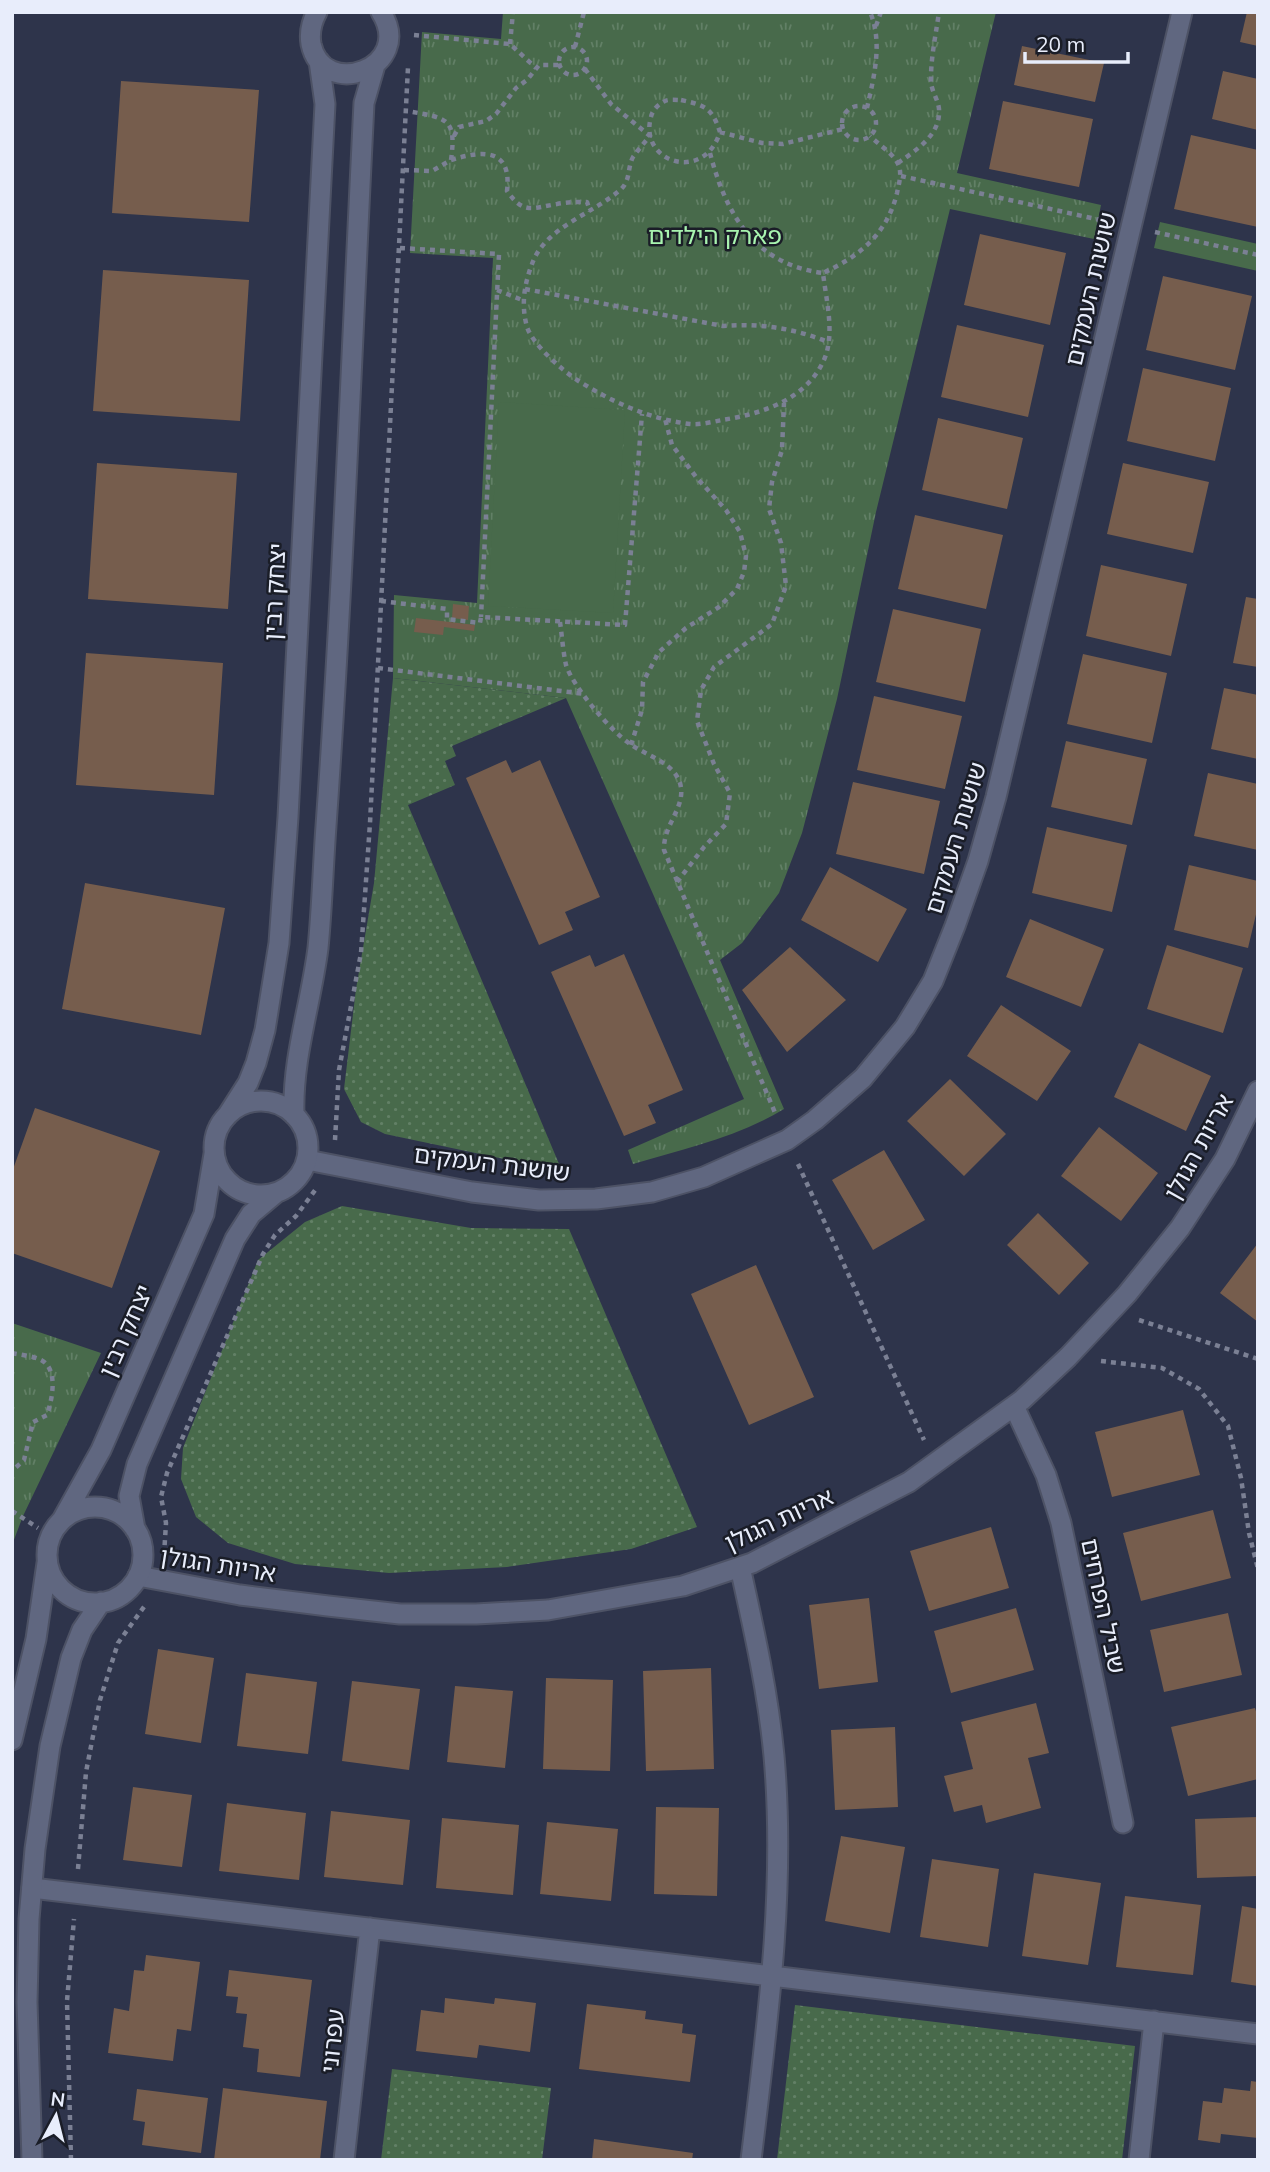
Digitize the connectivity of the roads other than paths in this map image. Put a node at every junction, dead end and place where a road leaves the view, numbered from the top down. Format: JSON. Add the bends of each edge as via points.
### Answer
{"nodes":[{"id":1,"x":317,"y":12,"type":"edge"},
{"id":2,"x":381,"y":12,"type":"edge"},
{"id":3,"x":1182,"y":12,"type":"edge"},
{"id":4,"x":319,"y":61,"type":"junction"},
{"id":5,"x":375,"y":65,"type":"junction"},
{"id":6,"x":1258,"y":1091,"type":"edge"},
{"id":7,"x":294,"y":1115,"type":"junction"},
{"id":8,"x":227,"y":1116,"type":"junction"},
{"id":9,"x":214,"y":1154,"type":"junction"},
{"id":10,"x":307,"y":1160,"type":"junction"},
{"id":11,"x":276,"y":1193,"type":"junction"},
{"id":12,"x":1014,"y":1406,"type":"junction"},
{"id":13,"x":57,"y":1526,"type":"junction"},
{"id":14,"x":135,"y":1529,"type":"junction"},
{"id":15,"x":47,"y":1562,"type":"junction"},
{"id":16,"x":740,"y":1567,"type":"junction"},
{"id":17,"x":138,"y":1576,"type":"junction"},
{"id":18,"x":101,"y":1602,"type":"junction"},
{"id":19,"x":12,"y":1740,"type":"edge"},
{"id":20,"x":1123,"y":1823,"type":"dead end"},
{"id":21,"x":32,"y":1888,"type":"junction"},
{"id":22,"x":370,"y":1928,"type":"junction"},
{"id":23,"x":773,"y":1976,"type":"junction"},
{"id":24,"x":1154,"y":2021,"type":"junction"},
{"id":25,"x":1258,"y":2034,"type":"edge"},
{"id":26,"x":32,"y":2160,"type":"edge"},
{"id":27,"x":344,"y":2160,"type":"edge"},
{"id":28,"x":751,"y":2160,"type":"edge"},
{"id":29,"x":1139,"y":2160,"type":"edge"}],
"edges":[{"from":1,"to":4,"type":"street","name":"יצחק רבין","via":[[310,36]]},
{"from":2,"to":5,"type":"street","via":[[389,34],[384,54]]},
{"from":3,"to":10,"type":"street","name":"שושנת העמקים","via":[[996,797],[955,926],[933,981],[905,1027],[863,1078],[787,1140],[704,1177],[652,1192],[539,1200],[472,1192]]},
{"from":4,"to":5,"type":"street","via":[[330,70],[350,75]]},
{"from":4,"to":8,"type":"street","name":"יצחק רבין","via":[[325,104],[279,943],[256,1063]]},
{"from":5,"to":7,"type":"street","via":[[364,103],[318,948],[296,1062]]},
{"from":6,"to":12,"type":"street","name":"אריות הגולן","via":[[1225,1159],[1180,1227],[1112,1311]]},
{"from":7,"to":8,"type":"street","via":[[280,1105],[256,1101]]},
{"from":7,"to":10,"type":"street","via":[[308,1143]]},
{"from":8,"to":9,"type":"street","via":[[217,1129]]},
{"from":9,"to":11,"type":"street","via":[[219,1170],[243,1192]]},
{"from":9,"to":13,"type":"street","name":"יצחק רבין","via":[[204,1214],[101,1450]]},
{"from":10,"to":11,"type":"street","via":[[290,1185]]},
{"from":11,"to":14,"type":"street","via":[[251,1214],[235,1239],[137,1464],[129,1496]]},
{"from":12,"to":16,"type":"street","name":"אריות הגולן","via":[[898,1488]]},
{"from":12,"to":20,"type":"street","name":"שביל הפרחים","via":[[1046,1475],[1061,1523]]},
{"from":13,"to":14,"type":"street","via":[[75,1511],[92,1507],[124,1517]]},
{"from":13,"to":15,"type":"street","via":[[47,1546]]},
{"from":14,"to":17,"type":"street","via":[[142,1544]]},
{"from":15,"to":18,"type":"street","via":[[63,1591],[80,1600]]},
{"from":15,"to":19,"type":"street","via":[[36,1639]]},
{"from":16,"to":17,"type":"street","name":"אריות הגולן","via":[[683,1586],[548,1610],[475,1614],[400,1614],[328,1606]]},
{"from":16,"to":23,"type":"street","via":[[766,1691],[774,1756],[778,1831]]},
{"from":17,"to":18,"type":"street","via":[[127,1591]]},
{"from":18,"to":21,"type":"street","via":[[82,1630],[71,1658],[50,1746]]},
{"from":21,"to":22,"type":"street"},
{"from":21,"to":26,"type":"street","via":[[27,2001]]},
{"from":22,"to":23,"type":"street"},
{"from":22,"to":27,"type":"street","name":"עפרוני"},
{"from":23,"to":24,"type":"street"},
{"from":23,"to":28,"type":"street"},
{"from":24,"to":25,"type":"street"},
{"from":24,"to":29,"type":"street"}]}
